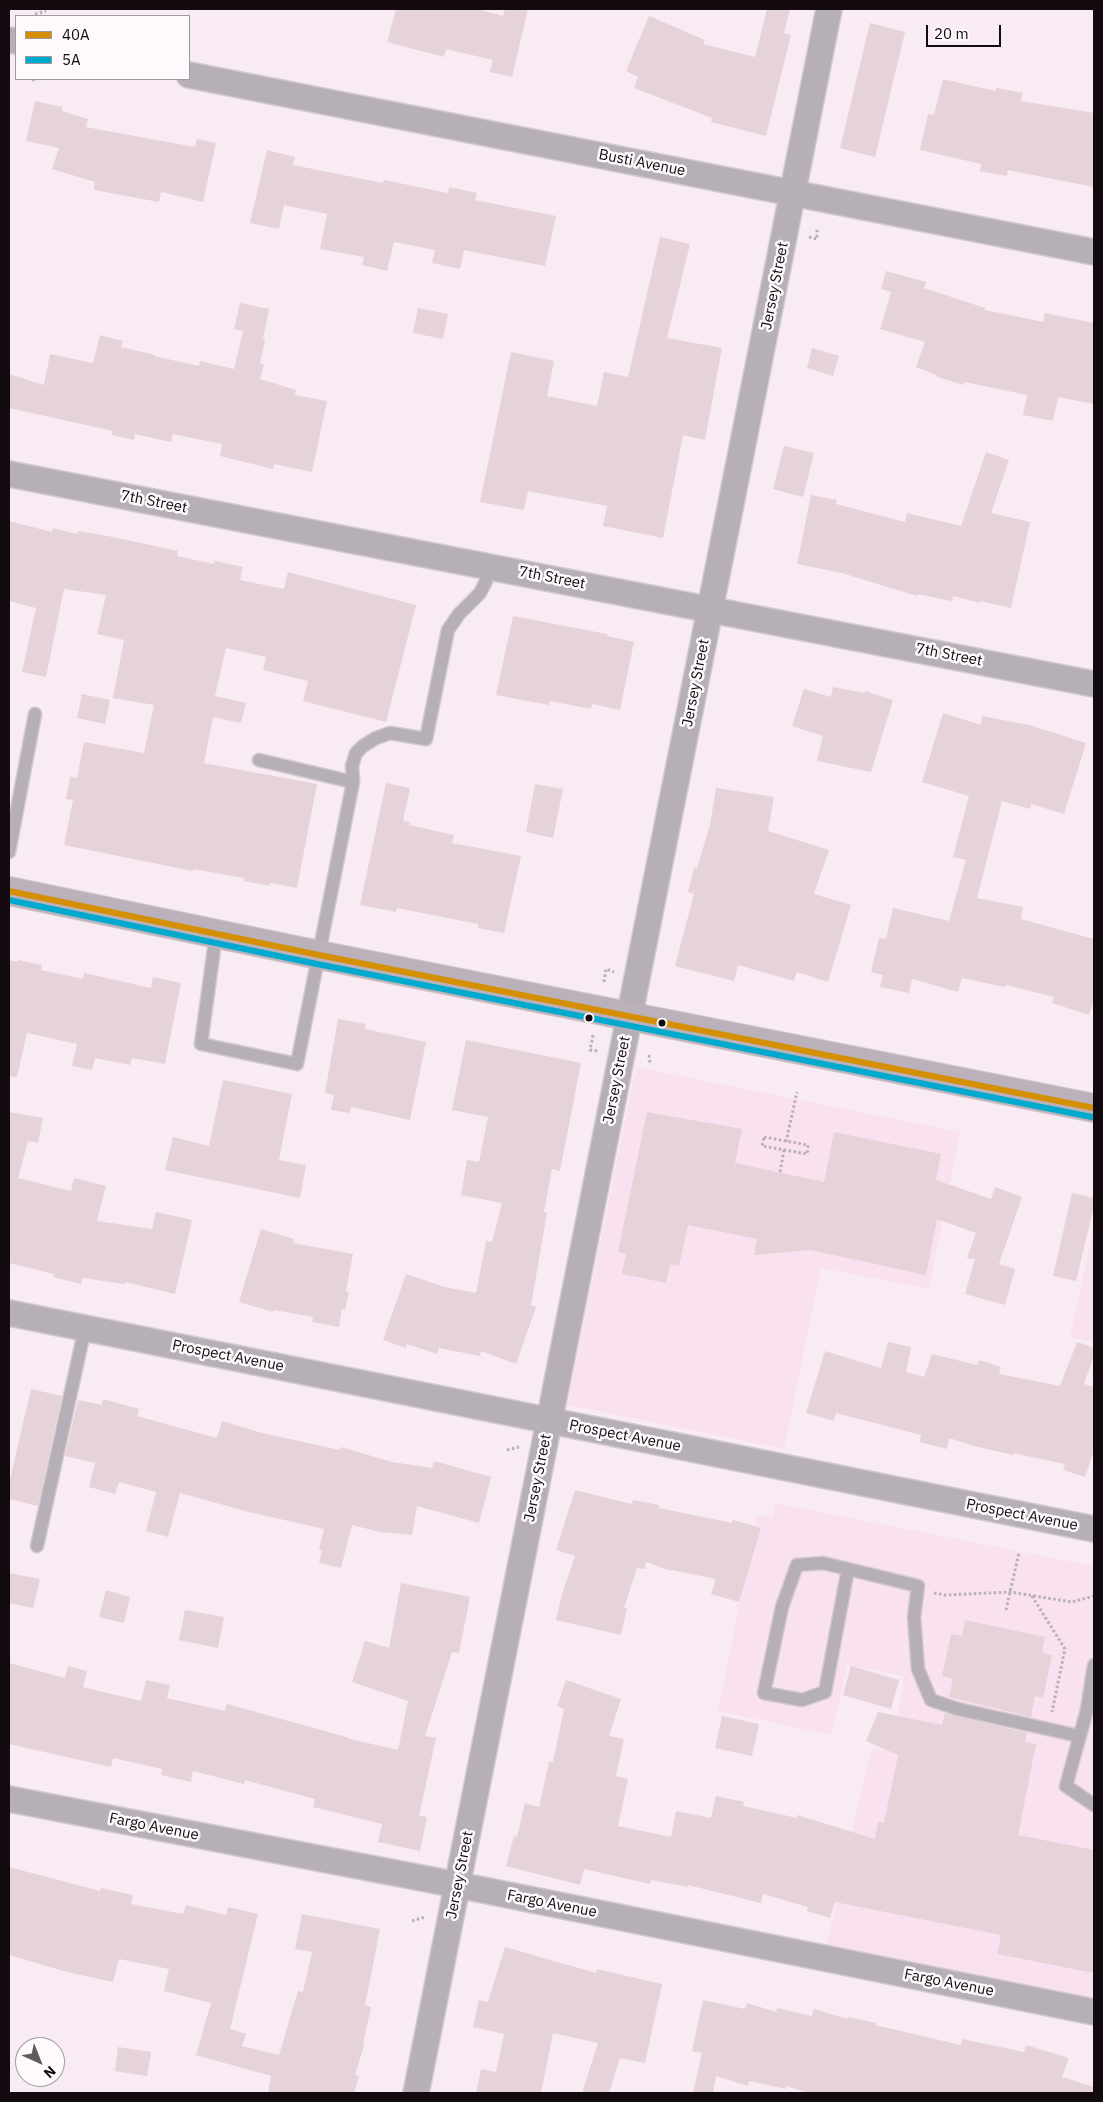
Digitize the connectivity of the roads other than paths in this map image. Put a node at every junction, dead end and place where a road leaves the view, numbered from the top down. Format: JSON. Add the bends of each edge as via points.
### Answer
{"nodes":[{"id":1,"x":829,"y":9,"type":"edge"},
{"id":2,"x":190,"y":75,"type":"edge"},
{"id":3,"x":793,"y":192,"type":"junction"},
{"id":4,"x":1094,"y":252,"type":"edge"},
{"id":5,"x":9,"y":474,"type":"edge"},
{"id":6,"x":489,"y":566,"type":"junction"},
{"id":7,"x":711,"y":608,"type":"junction"},
{"id":8,"x":1094,"y":684,"type":"edge"},
{"id":9,"x":35,"y":714,"type":"dead end"},
{"id":10,"x":259,"y":760,"type":"dead end"},
{"id":11,"x":352,"y":782,"type":"junction"},
{"id":12,"x":9,"y":852,"type":"edge"},
{"id":13,"x":9,"y":891,"type":"edge"},
{"id":14,"x":216,"y":934,"type":"junction"},
{"id":15,"x":319,"y":955,"type":"junction"},
{"id":16,"x":630,"y":1015,"type":"junction"},
{"id":17,"x":1094,"y":1108,"type":"edge"},
{"id":18,"x":9,"y":1313,"type":"edge"},
{"id":19,"x":85,"y":1328,"type":"junction"},
{"id":20,"x":550,"y":1421,"type":"junction"},
{"id":21,"x":1094,"y":1530,"type":"edge"},
{"id":22,"x":37,"y":1546,"type":"dead end"},
{"id":23,"x":848,"y":1569,"type":"junction"},
{"id":24,"x":1094,"y":1665,"type":"edge"},
{"id":25,"x":1079,"y":1736,"type":"junction"},
{"id":26,"x":9,"y":1799,"type":"edge"},
{"id":27,"x":1094,"y":1805,"type":"edge"},
{"id":28,"x":1094,"y":1810,"type":"edge"},
{"id":29,"x":1094,"y":1815,"type":"edge"},
{"id":30,"x":458,"y":1885,"type":"junction"},
{"id":31,"x":1094,"y":2012,"type":"edge"},
{"id":32,"x":416,"y":2093,"type":"edge"}],
"edges":[{"from":1,"to":3,"type":"street","name":"Jersey Street"},
{"from":2,"to":3,"type":"street","name":"Busti Avenue"},
{"from":3,"to":4,"type":"street","name":"Busti Avenue"},
{"from":3,"to":7,"type":"street","name":"Jersey Street"},
{"from":5,"to":6,"type":"street","name":"7th Street"},
{"from":6,"to":7,"type":"street","name":"7th Street"},
{"from":6,"to":11,"type":"lane","via":[[480,593],[448,630],[426,739],[390,733],[376,738],[356,753]]},
{"from":7,"to":8,"type":"street","name":"7th Street"},
{"from":7,"to":16,"type":"street","name":"Jersey Street"},
{"from":9,"to":12,"type":"lane"},
{"from":10,"to":11,"type":"lane"},
{"from":11,"to":15,"type":"lane"},
{"from":13,"to":14,"type":"main road"},
{"from":14,"to":15,"type":"main road"},
{"from":14,"to":15,"type":"lane","via":[[201,1044],[297,1064]]},
{"from":15,"to":16,"type":"main road"},
{"from":16,"to":17,"type":"main road"},
{"from":16,"to":20,"type":"street","name":"Jersey Street"},
{"from":18,"to":19,"type":"street","name":"Prospect Avenue"},
{"from":19,"to":20,"type":"street","name":"Prospect Avenue"},
{"from":19,"to":22,"type":"lane"},
{"from":20,"to":21,"type":"street","name":"Prospect Avenue"},
{"from":20,"to":30,"type":"street","name":"Jersey Street"},
{"from":23,"to":23,"type":"lane","via":[[823,1563],[797,1565],[782,1608],[764,1693],[802,1700],[826,1692]]},
{"from":23,"to":25,"type":"lane","via":[[918,1586],[914,1617],[918,1669],[931,1700]]},
{"from":24,"to":25,"type":"lane"},
{"from":25,"to":27,"type":"lane","via":[[1066,1786]]},
{"from":26,"to":30,"type":"street","name":"Fargo Avenue"},
{"from":28,"to":29,"type":"lane"},
{"from":30,"to":31,"type":"street","name":"Fargo Avenue"},
{"from":30,"to":32,"type":"street","name":"Jersey Street"}]}
